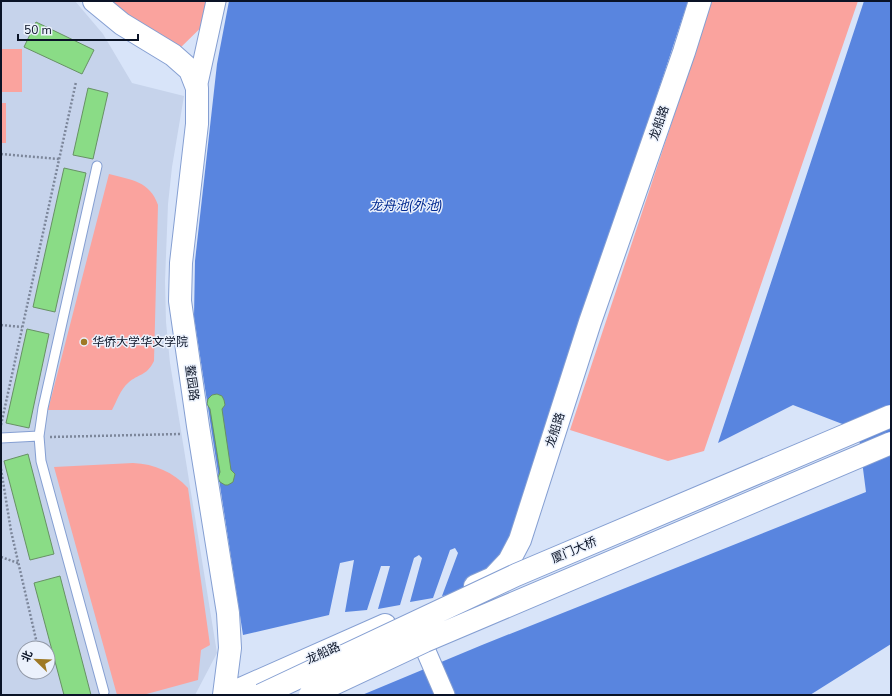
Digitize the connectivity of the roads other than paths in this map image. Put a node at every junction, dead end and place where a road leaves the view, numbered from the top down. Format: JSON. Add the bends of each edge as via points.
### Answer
{"nodes":[{"id":1,"x":94,"y":1,"type":"edge"},
{"id":2,"x":216,"y":1,"type":"edge"},
{"id":3,"x":700,"y":1,"type":"edge"},
{"id":4,"x":197,"y":88,"type":"junction"},
{"id":5,"x":97,"y":166,"type":"dead end"},
{"id":6,"x":891,"y":416,"type":"edge"},
{"id":7,"x":39,"y":436,"type":"junction"},
{"id":8,"x":1,"y":438,"type":"edge"},
{"id":9,"x":891,"y":443,"type":"edge"},
{"id":10,"x":410,"y":614,"type":"junction"},
{"id":11,"x":104,"y":692,"type":"dead end"},
{"id":12,"x":224,"y":695,"type":"edge"},
{"id":13,"x":227,"y":695,"type":"edge"},
{"id":14,"x":261,"y":695,"type":"edge"},
{"id":15,"x":310,"y":695,"type":"edge"},
{"id":16,"x":445,"y":695,"type":"edge"}],
"edges":[{"from":1,"to":4,"type":"street","name":"鳌园路","via":[[122,24],[173,55],[190,70]]},
{"from":2,"to":4,"type":"street"},
{"from":3,"to":10,"type":"street","name":"龙船路","via":[[588,329],[520,540],[509,561],[493,578]]},
{"from":4,"to":12,"type":"street","name":"鳌园路","via":[[197,124],[181,263],[180,301],[228,613],[230,648]]},
{"from":5,"to":7,"type":"lane","via":[[42,408]]},
{"from":6,"to":14,"type":"street","name":"厦门大桥","bridge":true,"via":[[516,574]]},
{"from":7,"to":8,"type":"lane"},
{"from":7,"to":11,"type":"lane","via":[[41,461]]},
{"from":9,"to":15,"type":"street","name":"厦门大桥","bridge":true,"via":[[425,641]]},
{"from":10,"to":13,"type":"street","name":"龙船路"},
{"from":10,"to":16,"type":"street"}]}
